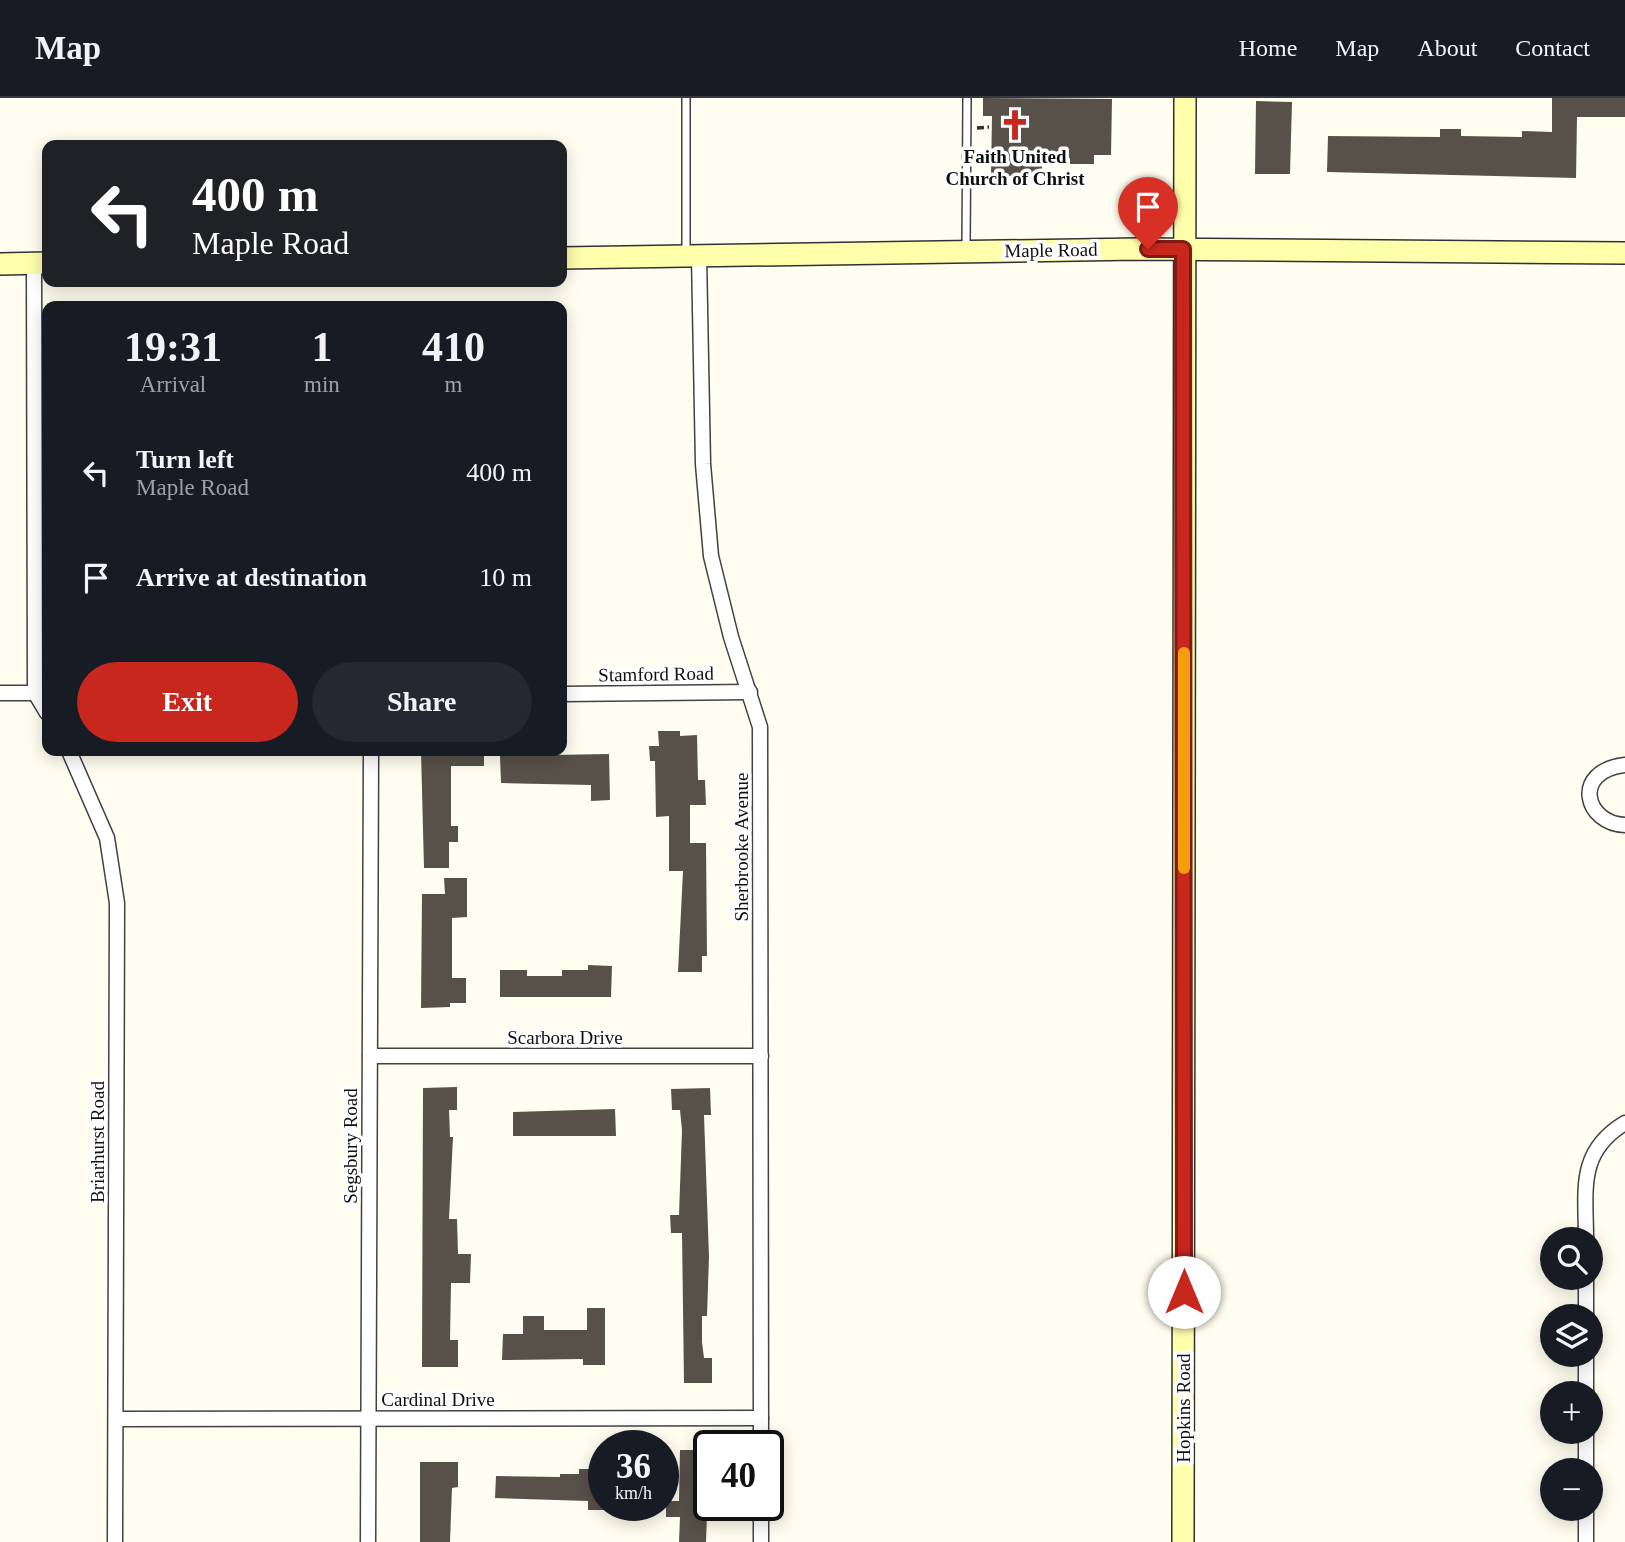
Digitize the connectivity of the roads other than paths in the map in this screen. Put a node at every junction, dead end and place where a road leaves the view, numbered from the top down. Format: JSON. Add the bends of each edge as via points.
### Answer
{"nodes":[{"id":1,"x":686,"y":98,"type":"edge"},
{"id":2,"x":967,"y":98,"type":"edge"},
{"id":3,"x":1185,"y":98,"type":"edge"},
{"id":4,"x":1183,"y":249,"type":"junction"},
{"id":5,"x":965,"y":252,"type":"junction"},
{"id":6,"x":1625,"y":253,"type":"edge"},
{"id":7,"x":693,"y":256,"type":"junction"},
{"id":8,"x":567,"y":258,"type":"edge"},
{"id":9,"x":41,"y":263,"type":"edge"},
{"id":10,"x":0,"y":264,"type":"edge"},
{"id":11,"x":750,"y":692,"type":"junction"},
{"id":12,"x":0,"y":693,"type":"edge"},
{"id":13,"x":35,"y":693,"type":"junction"},
{"id":14,"x":567,"y":694,"type":"edge"},
{"id":15,"x":42,"y":705,"type":"edge"},
{"id":16,"x":71,"y":756,"type":"edge"},
{"id":17,"x":371,"y":756,"type":"edge"},
{"id":18,"x":1625,"y":765,"type":"edge"},
{"id":19,"x":1625,"y":825,"type":"edge"},
{"id":20,"x":370,"y":1056,"type":"junction"},
{"id":21,"x":761,"y":1056,"type":"junction"},
{"id":22,"x":1625,"y":1123,"type":"edge"},
{"id":23,"x":1586,"y":1227,"type":"edge"},
{"id":24,"x":368,"y":1418,"type":"junction"},
{"id":25,"x":761,"y":1418,"type":"junction"},
{"id":26,"x":116,"y":1419,"type":"junction"},
{"id":27,"x":761,"y":1430,"type":"edge"},
{"id":28,"x":761,"y":1521,"type":"edge"},
{"id":29,"x":1586,"y":1521,"type":"edge"},
{"id":30,"x":115,"y":1542,"type":"edge"},
{"id":31,"x":368,"y":1542,"type":"edge"},
{"id":32,"x":761,"y":1542,"type":"edge"},
{"id":33,"x":1183,"y":1542,"type":"edge"},
{"id":34,"x":1586,"y":1542,"type":"edge"}],
"edges":[{"from":1,"to":7,"type":"lane"},
{"from":2,"to":5,"type":"lane"},
{"from":3,"to":4,"type":"street","name":"Hopkins Road"},
{"from":4,"to":5,"type":"street","name":"Maple Road"},
{"from":4,"to":6,"type":"street","name":"Maple Road"},
{"from":4,"to":33,"type":"street","name":"Hopkins Road"},
{"from":5,"to":7,"type":"street","name":"Maple Road"},
{"from":7,"to":8,"type":"street","name":"Maple Road"},
{"from":7,"to":11,"type":"street","name":"Sherbrooke Avenue","via":[[711,556]]},
{"from":9,"to":10,"type":"street"},
{"from":9,"to":13,"type":"street"},
{"from":11,"to":14,"type":"street","name":"Stamford Road"},
{"from":11,"to":21,"type":"street","name":"Sherbrooke Avenue","via":[[760,727]]},
{"from":12,"to":13,"type":"street"},
{"from":13,"to":15,"type":"street"},
{"from":16,"to":26,"type":"street","name":"Briarhurst Road","via":[[107,838],[117,904]]},
{"from":17,"to":20,"type":"street","name":"Segsbury Road"},
{"from":18,"to":19,"type":"street","via":[[1607,767],[1594,775],[1589,791],[1603,819]]},
{"from":20,"to":21,"type":"street","name":"Scarbora Drive"},
{"from":20,"to":24,"type":"street","name":"Segsbury Road"},
{"from":21,"to":25,"type":"street","name":"Sherbrooke Avenue"},
{"from":22,"to":23,"type":"street","via":[[1601,1141],[1591,1157],[1586,1173]]},
{"from":24,"to":25,"type":"street","name":"Cardinal Drive"},
{"from":24,"to":26,"type":"street","name":"Cardinal Drive"},
{"from":24,"to":31,"type":"street","name":"Segsbury Road"},
{"from":25,"to":27,"type":"street","name":"Sherbrooke Avenue"},
{"from":26,"to":30,"type":"street","name":"Briarhurst Road"},
{"from":28,"to":32,"type":"street"},
{"from":29,"to":34,"type":"street"}]}
